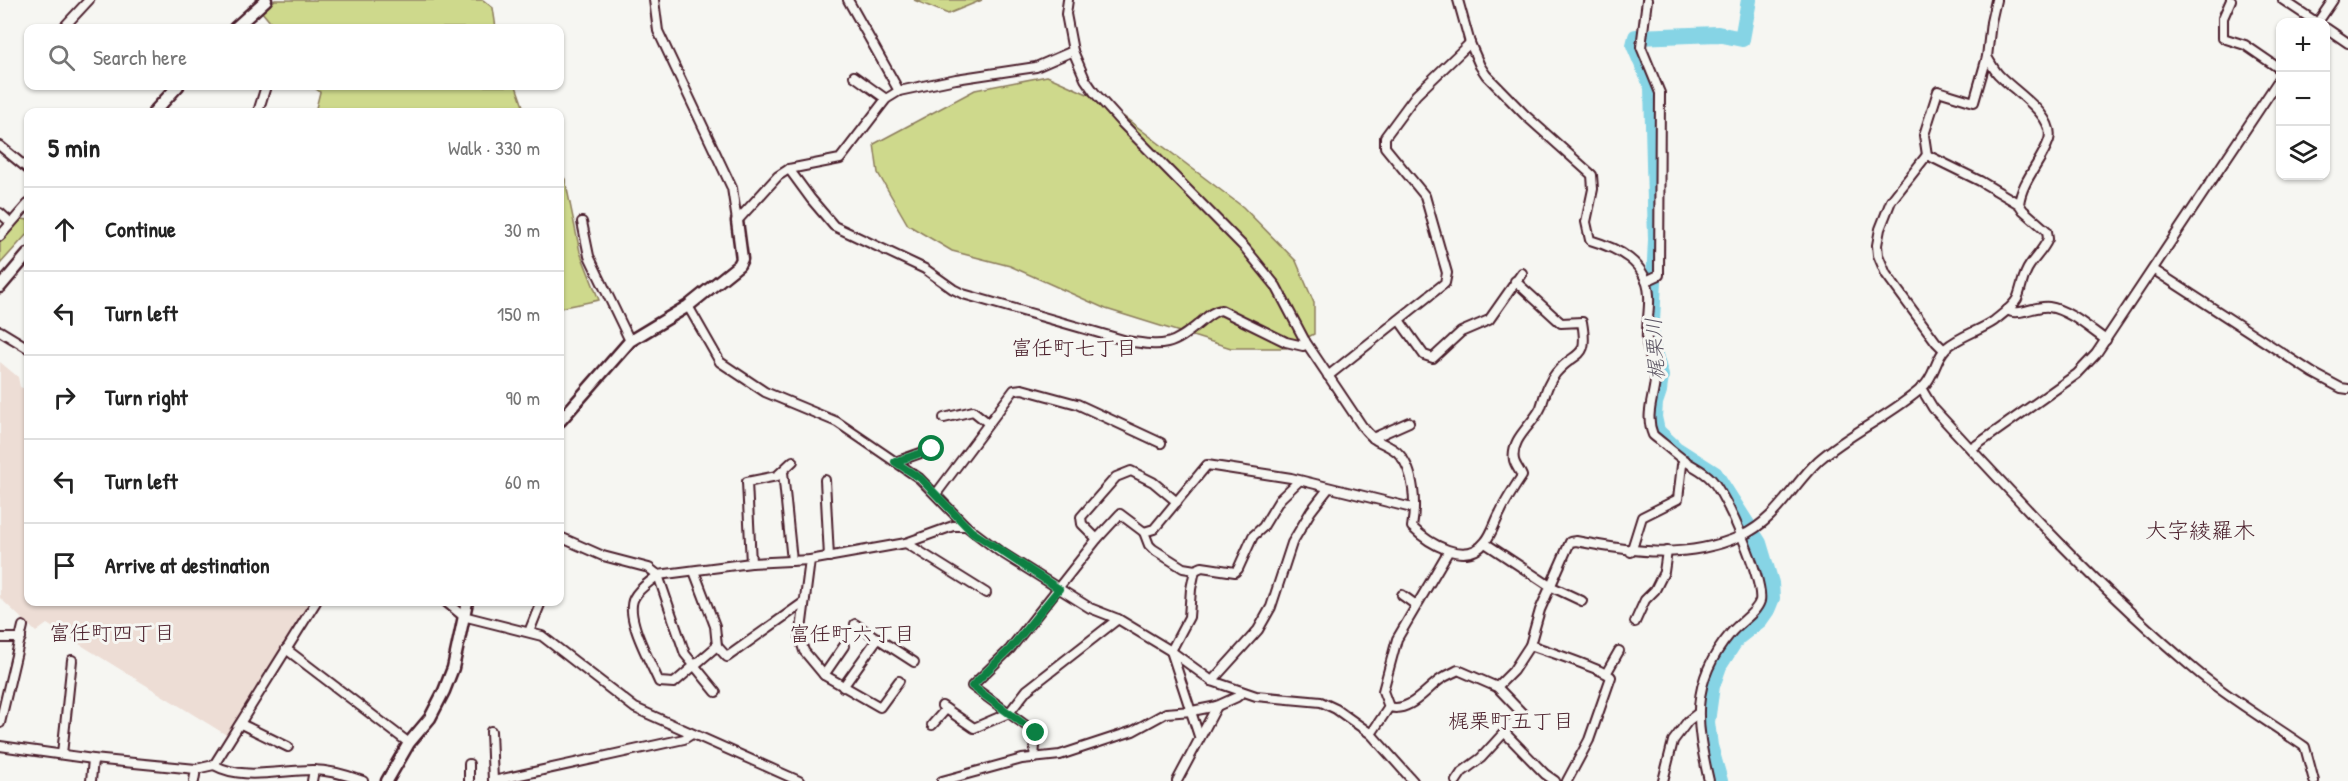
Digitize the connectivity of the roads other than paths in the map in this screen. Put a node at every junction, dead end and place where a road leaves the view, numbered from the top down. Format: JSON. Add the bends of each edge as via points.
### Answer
{"nodes":[{"id":1,"x":266,"y":0,"type":"edge"},
{"id":2,"x":654,"y":0,"type":"edge"},
{"id":3,"x":848,"y":0,"type":"edge"},
{"id":4,"x":1068,"y":0,"type":"edge"},
{"id":5,"x":1458,"y":0,"type":"edge"},
{"id":6,"x":1647,"y":0,"type":"edge"},
{"id":7,"x":1996,"y":0,"type":"edge"},
{"id":8,"x":2231,"y":0,"type":"edge"},
{"id":9,"x":2283,"y":0,"type":"edge"},
{"id":10,"x":2333,"y":0,"type":"edge"},
{"id":11,"x":88,"y":5,"type":"edge"},
{"id":12,"x":2311,"y":18,"type":"edge"},
{"id":13,"x":2320,"y":18,"type":"edge"},
{"id":14,"x":67,"y":24,"type":"edge"},
{"id":15,"x":239,"y":24,"type":"edge"},
{"id":16,"x":2330,"y":31,"type":"edge"},
{"id":17,"x":1470,"y":43,"type":"junction"},
{"id":18,"x":2348,"y":43,"type":"edge"},
{"id":19,"x":1073,"y":51,"type":"junction"},
{"id":20,"x":1987,"y":57,"type":"junction"},
{"id":21,"x":2276,"y":66,"type":"edge"},
{"id":22,"x":854,"y":76,"type":"dead end"},
{"id":23,"x":2276,"y":84,"type":"edge"},
{"id":24,"x":174,"y":90,"type":"edge"},
{"id":25,"x":265,"y":90,"type":"edge"},
{"id":26,"x":899,"y":91,"type":"junction"},
{"id":27,"x":886,"y":99,"type":"junction"},
{"id":28,"x":158,"y":108,"type":"edge"},
{"id":29,"x":259,"y":108,"type":"edge"},
{"id":30,"x":0,"y":146,"type":"edge"},
{"id":31,"x":1927,"y":155,"type":"junction"},
{"id":32,"x":24,"y":166,"type":"edge"},
{"id":33,"x":789,"y":169,"type":"junction"},
{"id":34,"x":2019,"y":204,"type":"junction"},
{"id":35,"x":24,"y":209,"type":"edge"},
{"id":36,"x":0,"y":213,"type":"edge"},
{"id":37,"x":737,"y":221,"type":"junction"},
{"id":38,"x":582,"y":222,"type":"dead end"},
{"id":39,"x":12,"y":223,"type":"junction"},
{"id":40,"x":0,"y":236,"type":"edge"},
{"id":41,"x":24,"y":258,"type":"edge"},
{"id":42,"x":2154,"y":270,"type":"junction"},
{"id":43,"x":1522,"y":273,"type":"dead end"},
{"id":44,"x":1646,"y":281,"type":"junction"},
{"id":45,"x":1515,"y":282,"type":"junction"},
{"id":46,"x":1,"y":283,"type":"edge"},
{"id":47,"x":688,"y":306,"type":"junction"},
{"id":48,"x":2007,"y":310,"type":"junction"},
{"id":49,"x":1399,"y":320,"type":"junction"},
{"id":50,"x":0,"y":330,"type":"edge"},
{"id":51,"x":2106,"y":340,"type":"junction"},
{"id":52,"x":630,"y":341,"type":"junction"},
{"id":53,"x":1305,"y":341,"type":"junction"},
{"id":54,"x":24,"y":345,"type":"edge"},
{"id":55,"x":1944,"y":350,"type":"junction"},
{"id":56,"x":1328,"y":376,"type":"junction"},
{"id":57,"x":1921,"y":388,"type":"junction"},
{"id":58,"x":2348,"y":389,"type":"edge"},
{"id":59,"x":564,"y":416,"type":"edge"},
{"id":60,"x":944,"y":418,"type":"dead end"},
{"id":61,"x":1409,"y":422,"type":"dead end"},
{"id":62,"x":988,"y":423,"type":"junction"},
{"id":63,"x":1373,"y":438,"type":"junction"},
{"id":64,"x":1161,"y":443,"type":"dead end"},
{"id":65,"x":932,"y":449,"type":"dead end"},
{"id":66,"x":1971,"y":449,"type":"junction"},
{"id":67,"x":1685,"y":460,"type":"junction"},
{"id":68,"x":793,"y":461,"type":"dead end"},
{"id":69,"x":895,"y":462,"type":"junction"},
{"id":70,"x":783,"y":472,"type":"junction"},
{"id":71,"x":825,"y":480,"type":"dead end"},
{"id":72,"x":1299,"y":481,"type":"junction"},
{"id":73,"x":1328,"y":489,"type":"junction"},
{"id":74,"x":936,"y":494,"type":"junction"},
{"id":75,"x":1177,"y":502,"type":"junction"},
{"id":76,"x":1412,"y":508,"type":"junction"},
{"id":77,"x":966,"y":526,"type":"junction"},
{"id":78,"x":1144,"y":532,"type":"junction"},
{"id":79,"x":1742,"y":535,"type":"junction"},
{"id":80,"x":564,"y":539,"type":"edge"},
{"id":81,"x":1097,"y":539,"type":"junction"},
{"id":82,"x":906,"y":543,"type":"junction"},
{"id":83,"x":1485,"y":543,"type":"junction"},
{"id":84,"x":1667,"y":551,"type":"junction"},
{"id":85,"x":1448,"y":552,"type":"junction"},
{"id":86,"x":1631,"y":552,"type":"junction"},
{"id":87,"x":829,"y":557,"type":"junction"},
{"id":88,"x":792,"y":561,"type":"junction"},
{"id":89,"x":810,"y":561,"type":"junction"},
{"id":90,"x":751,"y":563,"type":"junction"},
{"id":91,"x":1195,"y":570,"type":"junction"},
{"id":92,"x":694,"y":571,"type":"junction"},
{"id":93,"x":658,"y":575,"type":"junction"},
{"id":94,"x":1550,"y":586,"type":"junction"},
{"id":95,"x":1059,"y":589,"type":"junction"},
{"id":96,"x":986,"y":593,"type":"dead end"},
{"id":97,"x":1402,"y":595,"type":"dead end"},
{"id":98,"x":1582,"y":601,"type":"dead end"},
{"id":99,"x":803,"y":603,"type":"junction"},
{"id":100,"x":1416,"y":605,"type":"junction"},
{"id":101,"x":314,"y":606,"type":"edge"},
{"id":102,"x":451,"y":606,"type":"edge"},
{"id":103,"x":465,"y":606,"type":"edge"},
{"id":104,"x":539,"y":606,"type":"edge"},
{"id":105,"x":464,"y":616,"type":"junction"},
{"id":106,"x":1118,"y":619,"type":"junction"},
{"id":107,"x":1635,"y":622,"type":"dead end"},
{"id":108,"x":855,"y":624,"type":"dead end"},
{"id":109,"x":23,"y":626,"type":"dead end"},
{"id":110,"x":529,"y":632,"type":"junction"},
{"id":111,"x":0,"y":638,"type":"edge"},
{"id":112,"x":21,"y":638,"type":"junction"},
{"id":113,"x":878,"y":638,"type":"junction"},
{"id":114,"x":1530,"y":645,"type":"junction"},
{"id":115,"x":717,"y":646,"type":"junction"},
{"id":116,"x":844,"y":646,"type":"dead end"},
{"id":117,"x":286,"y":650,"type":"junction"},
{"id":118,"x":1171,"y":651,"type":"junction"},
{"id":119,"x":1619,"y":651,"type":"dead end"},
{"id":120,"x":72,"y":660,"type":"dead end"},
{"id":121,"x":914,"y":662,"type":"dead end"},
{"id":122,"x":694,"y":666,"type":"junction"},
{"id":123,"x":1606,"y":672,"type":"junction"},
{"id":124,"x":824,"y":675,"type":"junction"},
{"id":125,"x":899,"y":681,"type":"dead end"},
{"id":126,"x":1212,"y":681,"type":"junction"},
{"id":127,"x":843,"y":687,"type":"junction"},
{"id":128,"x":1497,"y":687,"type":"junction"},
{"id":129,"x":716,"y":692,"type":"dead end"},
{"id":130,"x":1243,"y":692,"type":"junction"},
{"id":131,"x":1216,"y":706,"type":"junction"},
{"id":132,"x":1389,"y":707,"type":"junction"},
{"id":133,"x":1192,"y":711,"type":"junction"},
{"id":134,"x":1009,"y":713,"type":"junction"},
{"id":135,"x":1697,"y":714,"type":"junction"},
{"id":136,"x":0,"y":723,"type":"edge"},
{"id":137,"x":241,"y":724,"type":"junction"},
{"id":138,"x":932,"y":725,"type":"dead end"},
{"id":139,"x":491,"y":730,"type":"dead end"},
{"id":140,"x":1504,"y":733,"type":"junction"},
{"id":141,"x":692,"y":734,"type":"junction"},
{"id":142,"x":1371,"y":734,"type":"junction"},
{"id":143,"x":1199,"y":736,"type":"junction"},
{"id":144,"x":409,"y":743,"type":"junction"},
{"id":145,"x":0,"y":746,"type":"edge"},
{"id":146,"x":288,"y":747,"type":"dead end"},
{"id":147,"x":62,"y":754,"type":"junction"},
{"id":148,"x":1034,"y":758,"type":"junction"},
{"id":149,"x":93,"y":759,"type":"junction"},
{"id":150,"x":469,"y":764,"type":"dead end"},
{"id":151,"x":214,"y":765,"type":"junction"},
{"id":152,"x":196,"y":769,"type":"junction"},
{"id":153,"x":314,"y":770,"type":"junction"},
{"id":154,"x":268,"y":777,"type":"edge"},
{"id":155,"x":1178,"y":778,"type":"edge"},
{"id":156,"x":91,"y":781,"type":"edge"},
{"id":157,"x":194,"y":781,"type":"edge"},
{"id":158,"x":312,"y":781,"type":"edge"},
{"id":159,"x":363,"y":781,"type":"edge"},
{"id":160,"x":387,"y":781,"type":"edge"},
{"id":161,"x":469,"y":781,"type":"edge"},
{"id":162,"x":493,"y":781,"type":"edge"},
{"id":163,"x":799,"y":781,"type":"edge"},
{"id":164,"x":942,"y":781,"type":"edge"},
{"id":165,"x":1171,"y":781,"type":"edge"},
{"id":166,"x":1413,"y":781,"type":"edge"},
{"id":167,"x":1456,"y":781,"type":"edge"},
{"id":168,"x":1555,"y":781,"type":"edge"},
{"id":169,"x":1567,"y":781,"type":"edge"},
{"id":170,"x":1663,"y":781,"type":"edge"},
{"id":171,"x":1709,"y":781,"type":"edge"},
{"id":172,"x":2314,"y":781,"type":"edge"}],
"edges":[{"from":1,"to":15,"type":"street"},
{"from":2,"to":37,"type":"street","via":[[658,31],[732,188]]},
{"from":3,"to":26,"type":"street"},
{"from":4,"to":19,"type":"street","via":[[1066,14]]},
{"from":5,"to":17,"type":"street"},
{"from":6,"to":44,"type":"street","via":[[1641,47],[1660,93],[1660,104],[1659,275]]},
{"from":7,"to":20,"type":"street"},
{"from":8,"to":21,"type":"street","via":[[2223,18],[2223,38],[2245,45]]},
{"from":9,"to":12,"type":"street"},
{"from":10,"to":13,"type":"street"},
{"from":11,"to":14,"type":"street"},
{"from":16,"to":18,"type":"street"},
{"from":17,"to":44,"type":"street","via":[[1486,75],[1592,175],[1586,222],[1590,240],[1626,254]]},
{"from":17,"to":49,"type":"street","via":[[1416,95],[1385,137],[1385,147],[1425,196],[1447,273],[1445,283]]},
{"from":19,"to":26,"type":"street","via":[[1035,67]]},
{"from":19,"to":53,"type":"street","via":[[1094,92],[1245,248],[1276,286]]},
{"from":20,"to":31,"type":"street","via":[[1974,102],[1938,91],[1924,135]]},
{"from":20,"to":34,"type":"street","via":[[1999,76],[2046,120],[2049,129],[2049,140],[2020,193]]},
{"from":22,"to":27,"type":"street"},
{"from":23,"to":42,"type":"street"},
{"from":24,"to":28,"type":"street"},
{"from":25,"to":29,"type":"street"},
{"from":26,"to":27,"type":"street"},
{"from":27,"to":33,"type":"street","via":[[840,159]]},
{"from":30,"to":32,"type":"street"},
{"from":31,"to":34,"type":"street"},
{"from":31,"to":55,"type":"street","via":[[1891,201],[1880,229],[1878,255],[1886,274]]},
{"from":33,"to":37,"type":"street"},
{"from":33,"to":53,"type":"street","via":[[834,226],[925,268],[963,294],[1145,344],[1176,342],[1221,309],[1286,342],[1303,346]]},
{"from":34,"to":48,"type":"street","via":[[2046,231],[2048,239]]},
{"from":35,"to":39,"type":"street"},
{"from":36,"to":39,"type":"street"},
{"from":37,"to":47,"type":"street","via":[[742,259],[739,265]]},
{"from":38,"to":52,"type":"street","via":[[589,256]]},
{"from":39,"to":40,"type":"street"},
{"from":41,"to":46,"type":"street"},
{"from":42,"to":51,"type":"street"},
{"from":42,"to":58,"type":"street","via":[[2313,374]]},
{"from":43,"to":45,"type":"street"},
{"from":44,"to":67,"type":"street","via":[[1647,343],[1654,374],[1650,428],[1653,435]]},
{"from":45,"to":49,"type":"street","via":[[1489,320],[1461,332],[1432,358],[1424,355]]},
{"from":45,"to":83,"type":"street","via":[[1561,323],[1582,322],[1586,341],[1581,354],[1556,373],[1545,390],[1540,409],[1516,444],[1514,460],[1522,476]]},
{"from":47,"to":52,"type":"street"},
{"from":47,"to":69,"type":"street","via":[[720,362],[765,392],[837,422]]},
{"from":48,"to":51,"type":"street","via":[[2013,313],[2037,307],[2054,308]]},
{"from":48,"to":55,"type":"street"},
{"from":49,"to":56,"type":"street"},
{"from":50,"to":54,"type":"street"},
{"from":51,"to":66,"type":"street","via":[[2077,374]]},
{"from":52,"to":59,"type":"street"},
{"from":53,"to":56,"type":"street"},
{"from":55,"to":57,"type":"street"},
{"from":56,"to":63,"type":"street"},
{"from":57,"to":66,"type":"street","via":[[1933,408]]},
{"from":57,"to":79,"type":"street","via":[[1836,446],[1812,466],[1766,522]]},
{"from":60,"to":62,"type":"street","via":[[973,411]]},
{"from":61,"to":63,"type":"street"},
{"from":62,"to":64,"type":"street","via":[[1014,390],[1023,389],[1077,404]]},
{"from":62,"to":74,"type":"street"},
{"from":63,"to":76,"type":"street","via":[[1399,454],[1408,469]]},
{"from":65,"to":69,"type":"street"},
{"from":66,"to":172,"type":"street","via":[[2049,534],[2195,670],[2305,747]]},
{"from":67,"to":79,"type":"street","via":[[1713,480]]},
{"from":67,"to":86,"type":"street","via":[[1678,499],[1642,517]]},
{"from":68,"to":70,"type":"street"},
{"from":69,"to":74,"type":"street"},
{"from":70,"to":88,"type":"street"},
{"from":70,"to":90,"type":"street","via":[[763,481],[747,482]]},
{"from":71,"to":87,"type":"street"},
{"from":72,"to":73,"type":"street"},
{"from":72,"to":75,"type":"street","via":[[1207,465]]},
{"from":72,"to":91,"type":"street","via":[[1280,499],[1253,536],[1235,572],[1202,567]]},
{"from":73,"to":76,"type":"street"},
{"from":73,"to":126,"type":"street","via":[[1292,543],[1271,608],[1258,630]]},
{"from":74,"to":77,"type":"street"},
{"from":75,"to":78,"type":"street","via":[[1154,529]]},
{"from":75,"to":81,"type":"street","via":[[1153,482],[1131,471],[1116,477],[1081,517],[1082,524]]},
{"from":76,"to":85,"type":"street","via":[[1412,526]]},
{"from":77,"to":82,"type":"street","via":[[953,526]]},
{"from":77,"to":95,"type":"street"},
{"from":78,"to":81,"type":"street","via":[[1120,514]]},
{"from":78,"to":91,"type":"street","via":[[1153,549],[1183,568]]},
{"from":79,"to":84,"type":"street","via":[[1693,550]]},
{"from":79,"to":135,"type":"street","via":[[1761,590],[1760,602],[1714,657],[1701,690]]},
{"from":80,"to":93,"type":"street","via":[[603,556],[649,568]]},
{"from":81,"to":95,"type":"street"},
{"from":82,"to":87,"type":"street"},
{"from":82,"to":96,"type":"street"},
{"from":83,"to":85,"type":"street","via":[[1474,551]]},
{"from":83,"to":94,"type":"street"},
{"from":84,"to":86,"type":"street"},
{"from":84,"to":107,"type":"street","via":[[1664,572]]},
{"from":85,"to":100,"type":"street"},
{"from":86,"to":94,"type":"street","via":[[1570,542]]},
{"from":87,"to":89,"type":"street"},
{"from":88,"to":89,"type":"street"},
{"from":88,"to":90,"type":"street"},
{"from":89,"to":99,"type":"street"},
{"from":90,"to":92,"type":"street"},
{"from":91,"to":118,"type":"street","via":[[1189,617]]},
{"from":92,"to":93,"type":"street"},
{"from":92,"to":115,"type":"street","via":[[715,626]]},
{"from":93,"to":122,"type":"street","via":[[685,654]]},
{"from":93,"to":122,"type":"street","via":[[634,597],[634,624],[659,682],[674,683]]},
{"from":94,"to":98,"type":"street"},
{"from":94,"to":114,"type":"street"},
{"from":95,"to":106,"type":"street"},
{"from":95,"to":134,"type":"street","via":[[1010,649],[972,686]]},
{"from":97,"to":100,"type":"street"},
{"from":99,"to":115,"type":"street","via":[[727,657]]},
{"from":99,"to":124,"type":"street","via":[[800,638],[804,651]]},
{"from":100,"to":132,"type":"street","via":[[1397,639],[1391,660],[1383,691]]},
{"from":101,"to":117,"type":"street"},
{"from":102,"to":105,"type":"street"},
{"from":103,"to":105,"type":"street"},
{"from":104,"to":110,"type":"street"},
{"from":105,"to":110,"type":"street"},
{"from":105,"to":144,"type":"street","via":[[444,691],[430,718]]},
{"from":106,"to":118,"type":"street"},
{"from":106,"to":134,"type":"street","via":[[1027,690]]},
{"from":108,"to":113,"type":"street"},
{"from":109,"to":112,"type":"street"},
{"from":110,"to":141,"type":"street","via":[[542,636],[635,708]]},
{"from":111,"to":112,"type":"street"},
{"from":112,"to":136,"type":"street"},
{"from":113,"to":121,"type":"street"},
{"from":113,"to":127,"type":"street"},
{"from":114,"to":123,"type":"street"},
{"from":114,"to":128,"type":"street"},
{"from":115,"to":122,"type":"street"},
{"from":116,"to":124,"type":"street"},
{"from":117,"to":137,"type":"street"},
{"from":117,"to":144,"type":"street"},
{"from":118,"to":126,"type":"street"},
{"from":118,"to":133,"type":"street"},
{"from":119,"to":123,"type":"street"},
{"from":120,"to":147,"type":"street"},
{"from":122,"to":129,"type":"street"},
{"from":123,"to":169,"type":"street","via":[[1611,677],[1589,740]]},
{"from":124,"to":127,"type":"street"},
{"from":125,"to":127,"type":"street","via":[[880,706]]},
{"from":126,"to":130,"type":"street"},
{"from":128,"to":132,"type":"street","via":[[1458,670],[1415,702],[1396,709]]},
{"from":128,"to":140,"type":"street","via":[[1521,713]]},
{"from":130,"to":131,"type":"street"},
{"from":130,"to":142,"type":"street","via":[[1322,702]]},
{"from":131,"to":133,"type":"street"},
{"from":131,"to":143,"type":"street"},
{"from":132,"to":142,"type":"street"},
{"from":133,"to":143,"type":"street"},
{"from":133,"to":148,"type":"street","via":[[1166,713],[1133,731]]},
{"from":134,"to":138,"type":"street","via":[[974,728],[944,707]]},
{"from":134,"to":148,"type":"street","via":[[1036,733]]},
{"from":135,"to":170,"type":"street","via":[[1673,741]]},
{"from":135,"to":171,"type":"street"},
{"from":137,"to":146,"type":"street"},
{"from":137,"to":151,"type":"street"},
{"from":139,"to":162,"type":"street"},
{"from":140,"to":167,"type":"street"},
{"from":140,"to":168,"type":"street"},
{"from":141,"to":162,"type":"street","via":[[684,739]]},
{"from":141,"to":163,"type":"street"},
{"from":142,"to":166,"type":"street"},
{"from":143,"to":155,"type":"street"},
{"from":144,"to":160,"type":"street"},
{"from":145,"to":147,"type":"street"},
{"from":147,"to":149,"type":"street"},
{"from":148,"to":164,"type":"street"},
{"from":149,"to":152,"type":"street"},
{"from":149,"to":156,"type":"street"},
{"from":150,"to":161,"type":"street"},
{"from":151,"to":152,"type":"street"},
{"from":151,"to":154,"type":"street","via":[[224,771]]},
{"from":152,"to":157,"type":"street"},
{"from":153,"to":154,"type":"street"},
{"from":153,"to":158,"type":"street"},
{"from":153,"to":159,"type":"street"},
{"from":155,"to":165,"type":"street"}]}
